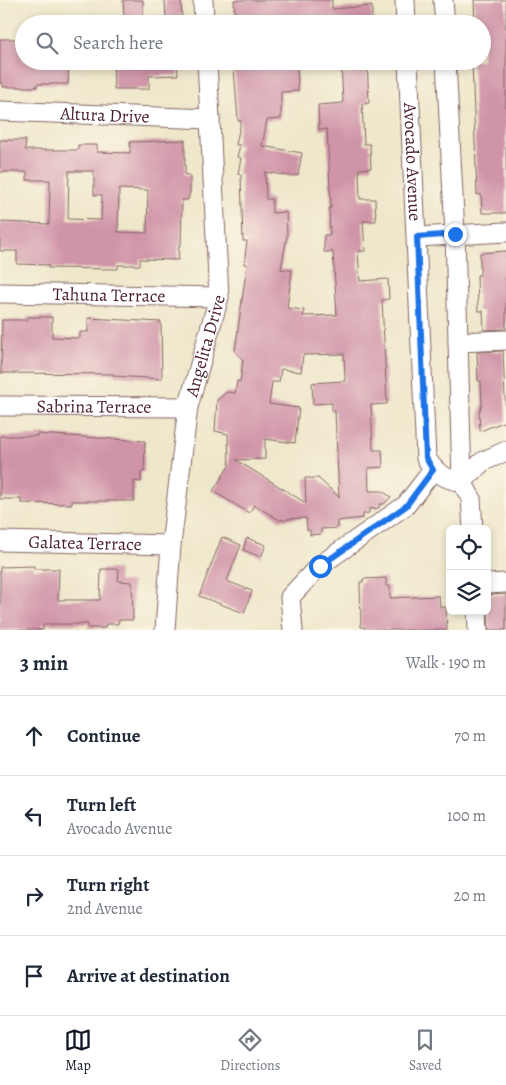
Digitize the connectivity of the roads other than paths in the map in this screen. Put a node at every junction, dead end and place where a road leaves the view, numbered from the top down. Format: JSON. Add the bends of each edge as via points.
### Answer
{"nodes":[{"id":1,"x":203,"y":0,"type":"edge"},
{"id":2,"x":405,"y":0,"type":"edge"},
{"id":3,"x":444,"y":0,"type":"edge"},
{"id":4,"x":204,"y":15,"type":"edge"},
{"id":5,"x":406,"y":15,"type":"edge"},
{"id":6,"x":445,"y":15,"type":"edge"},
{"id":7,"x":207,"y":70,"type":"edge"},
{"id":8,"x":408,"y":70,"type":"edge"},
{"id":9,"x":446,"y":70,"type":"edge"},
{"id":10,"x":0,"y":111,"type":"edge"},
{"id":11,"x":210,"y":119,"type":"junction"},
{"id":12,"x":506,"y":232,"type":"edge"},
{"id":13,"x":455,"y":234,"type":"junction"},
{"id":14,"x":417,"y":237,"type":"junction"},
{"id":15,"x":0,"y":293,"type":"edge"},
{"id":16,"x":219,"y":297,"type":"junction"},
{"id":17,"x":506,"y":340,"type":"edge"},
{"id":18,"x":458,"y":342,"type":"junction"},
{"id":19,"x":0,"y":406,"type":"edge"},
{"id":20,"x":188,"y":407,"type":"junction"},
{"id":21,"x":506,"y":451,"type":"edge"},
{"id":22,"x":433,"y":470,"type":"junction"},
{"id":23,"x":462,"y":482,"type":"junction"},
{"id":24,"x":473,"y":525,"type":"edge"},
{"id":25,"x":0,"y":541,"type":"edge"},
{"id":26,"x":171,"y":545,"type":"junction"},
{"id":27,"x":506,"y":583,"type":"edge"},
{"id":28,"x":491,"y":584,"type":"edge"},
{"id":29,"x":477,"y":615,"type":"edge"},
{"id":30,"x":165,"y":630,"type":"edge"},
{"id":31,"x":293,"y":630,"type":"edge"},
{"id":32,"x":478,"y":630,"type":"edge"}],
"edges":[{"from":1,"to":4,"type":"street"},
{"from":2,"to":5,"type":"street"},
{"from":3,"to":6,"type":"street"},
{"from":7,"to":11,"type":"street","name":"Angelita Drive"},
{"from":8,"to":14,"type":"street","name":"Avocado Avenue"},
{"from":9,"to":13,"type":"street"},
{"from":10,"to":11,"type":"street","name":"Altura Drive"},
{"from":11,"to":16,"type":"street","name":"Angelita Drive"},
{"from":12,"to":13,"type":"street"},
{"from":13,"to":14,"type":"street"},
{"from":13,"to":18,"type":"street"},
{"from":14,"to":22,"type":"street","name":"Avocado Avenue","via":[[426,458]]},
{"from":15,"to":16,"type":"street","name":"Tahuna Terrace"},
{"from":16,"to":20,"type":"street","name":"Angelita Drive"},
{"from":17,"to":18,"type":"street"},
{"from":18,"to":23,"type":"street"},
{"from":19,"to":20,"type":"street","name":"Sabrina Terrace"},
{"from":20,"to":26,"type":"street","name":"Angelita Drive"},
{"from":21,"to":23,"type":"street","via":[[482,462]]},
{"from":22,"to":23,"type":"street","via":[[448,480]]},
{"from":22,"to":31,"type":"street","via":[[406,506],[320,566],[290,597]]},
{"from":23,"to":24,"type":"street","via":[[471,498]]},
{"from":25,"to":26,"type":"street","name":"Galatea Terrace"},
{"from":26,"to":30,"type":"street","name":"Angelita Drive"},
{"from":27,"to":28,"type":"street"},
{"from":29,"to":32,"type":"street"}]}
